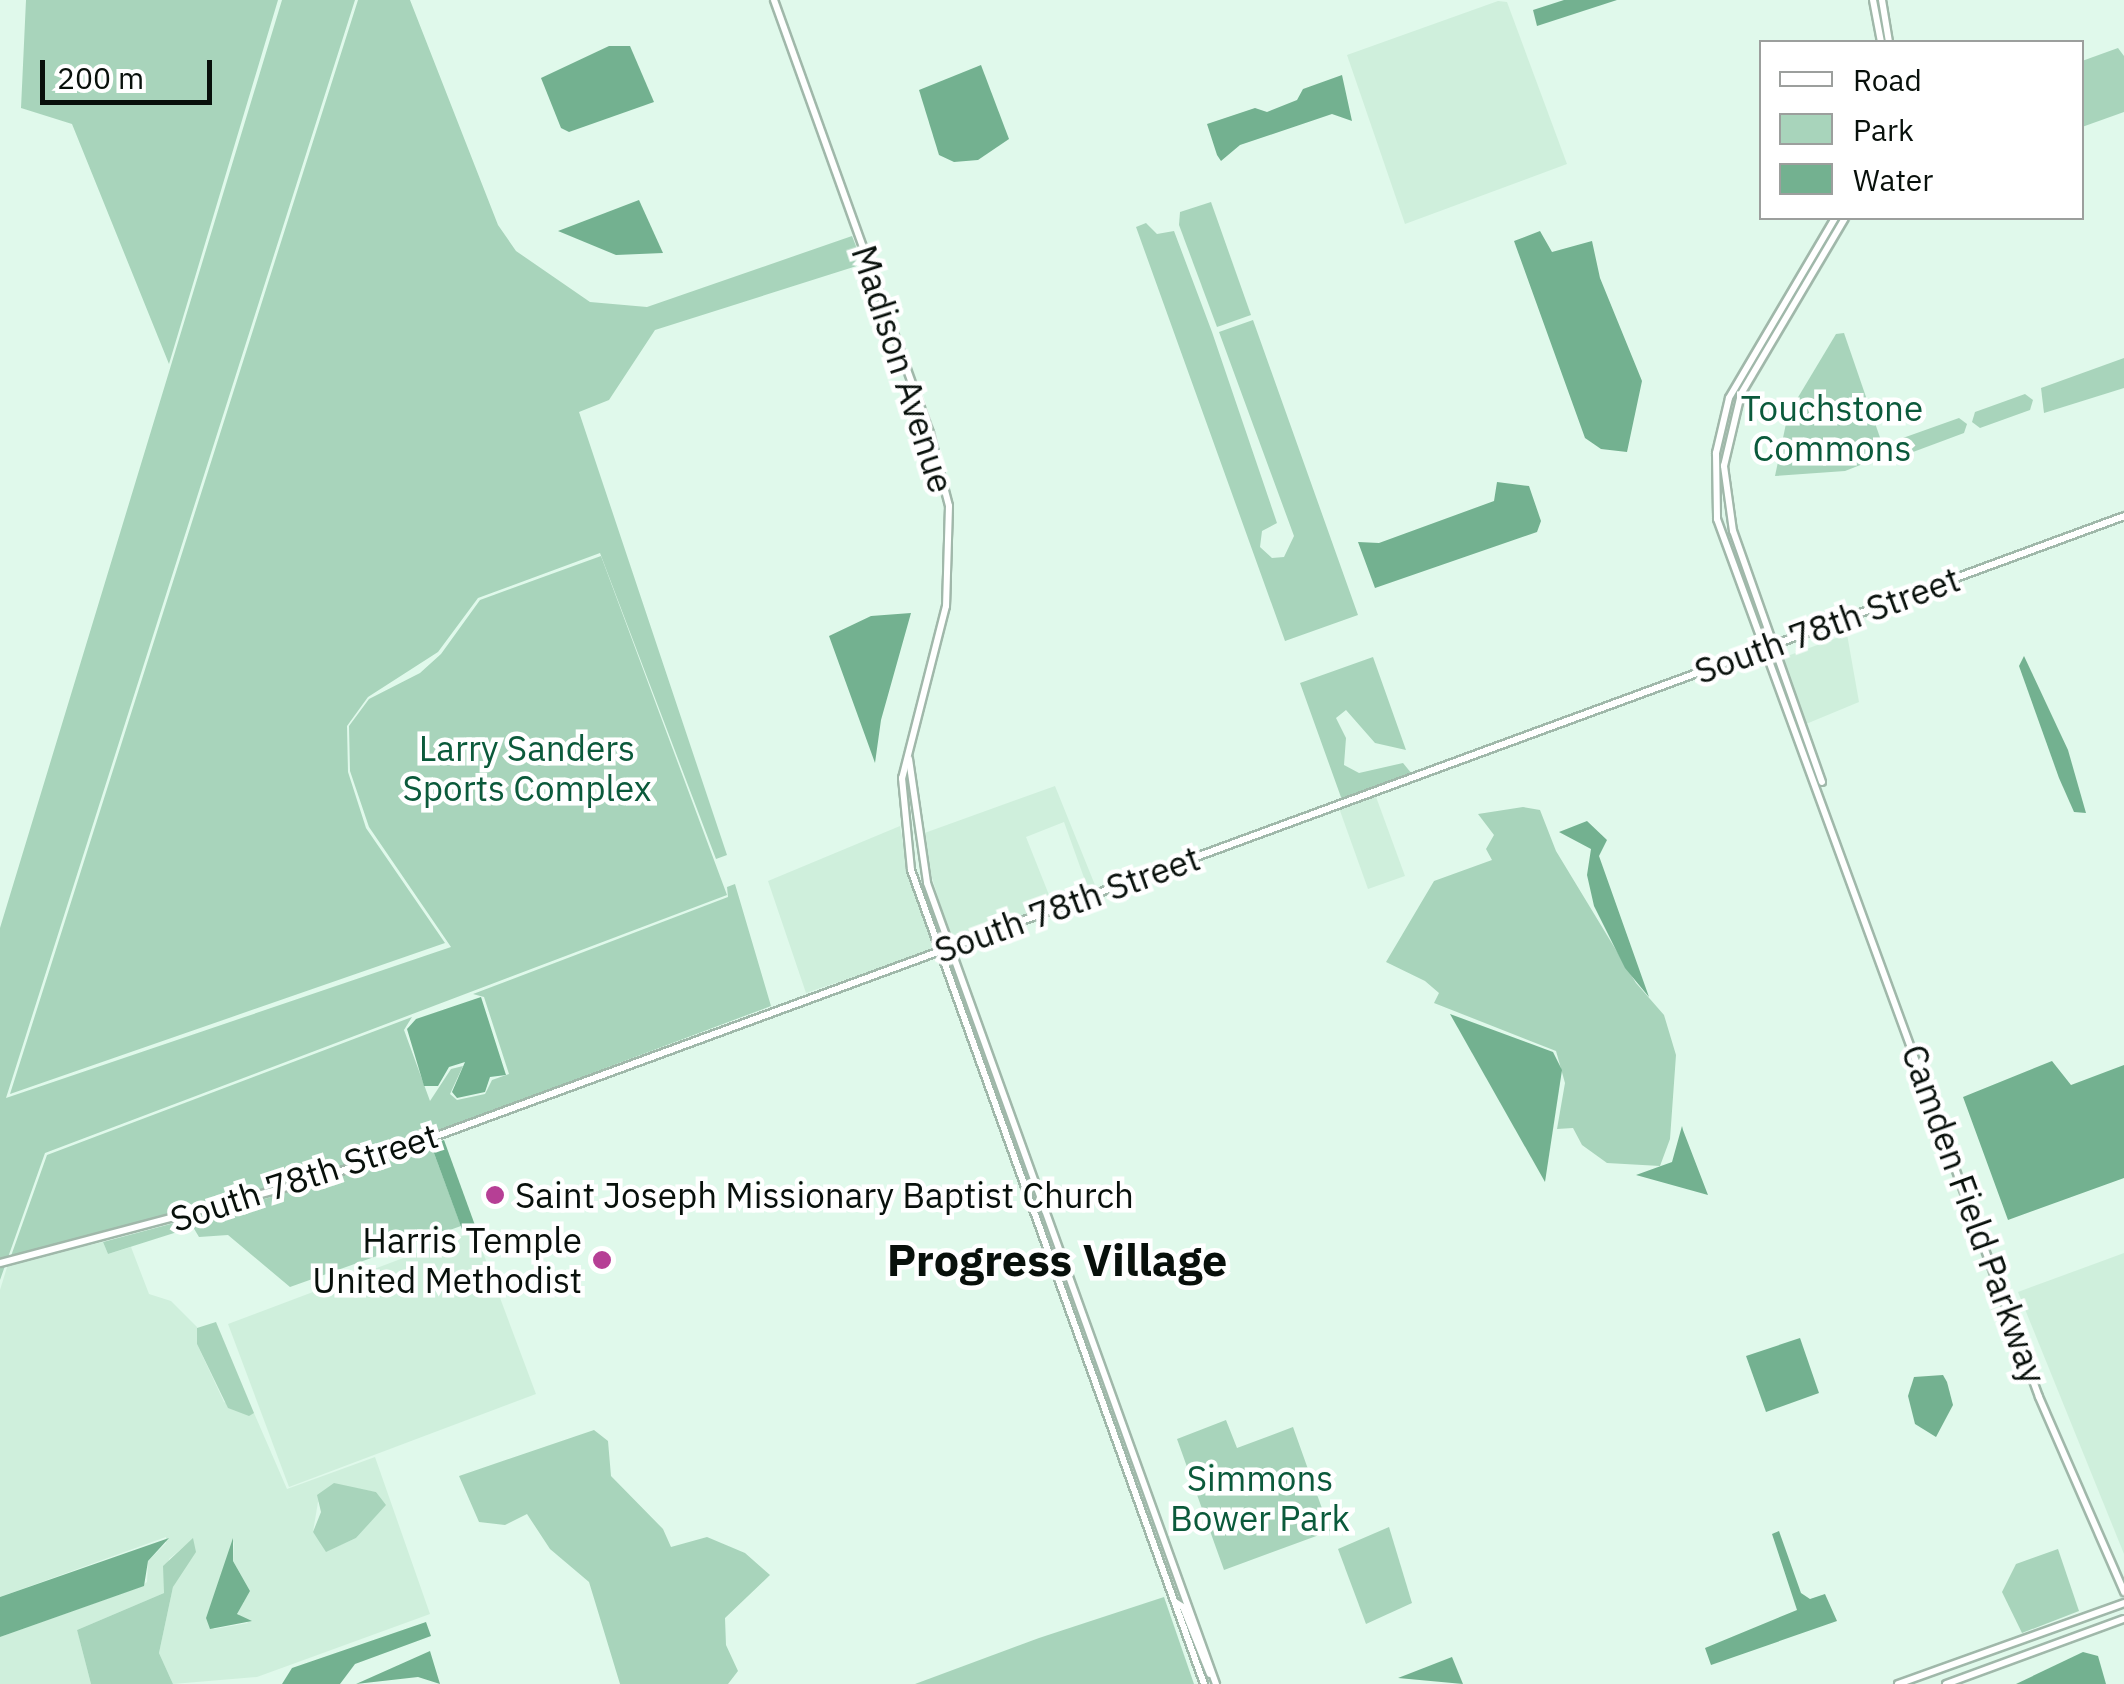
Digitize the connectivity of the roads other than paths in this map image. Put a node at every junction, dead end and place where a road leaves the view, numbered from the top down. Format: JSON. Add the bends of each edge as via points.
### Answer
{"nodes":[{"id":1,"x":774,"y":0,"type":"edge"},
{"id":2,"x":1873,"y":0,"type":"edge"},
{"id":3,"x":1882,"y":0,"type":"edge"},
{"id":4,"x":1881,"y":40,"type":"edge"},
{"id":5,"x":1890,"y":40,"type":"edge"},
{"id":6,"x":1834,"y":220,"type":"edge"},
{"id":7,"x":1844,"y":220,"type":"edge"},
{"id":8,"x":2124,"y":516,"type":"edge"},
{"id":9,"x":1774,"y":645,"type":"junction"},
{"id":10,"x":1765,"y":648,"type":"junction"},
{"id":11,"x":909,"y":747,"type":"junction"},
{"id":12,"x":1837,"y":831,"type":"junction"},
{"id":13,"x":950,"y":947,"type":"junction"},
{"id":14,"x":940,"y":951,"type":"junction"},
{"id":15,"x":997,"y":1078,"type":"junction"},
{"id":16,"x":986,"y":1081,"type":"junction"},
{"id":17,"x":0,"y":1263,"type":"edge"},
{"id":18,"x":1158,"y":1523,"type":"junction"},
{"id":19,"x":1148,"y":1527,"type":"junction"},
{"id":20,"x":1178,"y":1579,"type":"junction"},
{"id":21,"x":2124,"y":1592,"type":"edge"},
{"id":22,"x":1174,"y":1601,"type":"junction"},
{"id":23,"x":2124,"y":1602,"type":"edge"},
{"id":24,"x":2124,"y":1619,"type":"edge"},
{"id":25,"x":1216,"y":1683,"type":"edge"},
{"id":26,"x":1204,"y":1684,"type":"edge"},
{"id":27,"x":1898,"y":1684,"type":"edge"},
{"id":28,"x":1946,"y":1684,"type":"edge"}],
"edges":[{"from":1,"to":11,"type":"street","name":"Madison Avenue","via":[[946,487],[948,589]]},
{"from":2,"to":4,"type":"street"},
{"from":3,"to":5,"type":"street"},
{"from":6,"to":10,"type":"street","name":"Camden Field Parkway","via":[[1739,378],[1718,436],[1716,513]]},
{"from":7,"to":9,"type":"street","name":"Camden Field Parkway","via":[[1749,378],[1725,448],[1728,516]]},
{"from":8,"to":9,"type":"street","name":"South 78th Street"},
{"from":9,"to":10,"type":"street","name":"South 78th Street"},
{"from":9,"to":12,"type":"street","name":"Camden Field Parkway"},
{"from":10,"to":12,"type":"street","name":"Camden Field Parkway"},
{"from":10,"to":13,"type":"street","name":"South 78th Street"},
{"from":11,"to":13,"type":"street","name":"Madison Avenue","via":[[918,852]]},
{"from":11,"to":14,"type":"street","name":"Madison Avenue","via":[[902,788],[906,851]]},
{"from":12,"to":21,"type":"street","name":"Camden Field Parkway","via":[[2039,1397]]},
{"from":13,"to":14,"type":"street","name":"South 78th Street"},
{"from":13,"to":15,"type":"street","name":"Madison Avenue"},
{"from":14,"to":16,"type":"street","name":"Madison Avenue"},
{"from":14,"to":17,"type":"street","name":"South 78th Street","via":[[324,1177]]},
{"from":15,"to":16,"type":"street"},
{"from":15,"to":18,"type":"street","name":"Madison Avenue"},
{"from":16,"to":19,"type":"street","name":"Madison Avenue"},
{"from":18,"to":19,"type":"street"},
{"from":18,"to":20,"type":"street","name":"Madison Avenue"},
{"from":19,"to":22,"type":"street","name":"Madison Avenue"},
{"from":20,"to":22,"type":"street"},
{"from":20,"to":25,"type":"street","name":"Madison Avenue"},
{"from":22,"to":25,"type":"street","via":[[1183,1606]]},
{"from":22,"to":26,"type":"street"},
{"from":23,"to":27,"type":"street"},
{"from":24,"to":28,"type":"street"}]}
